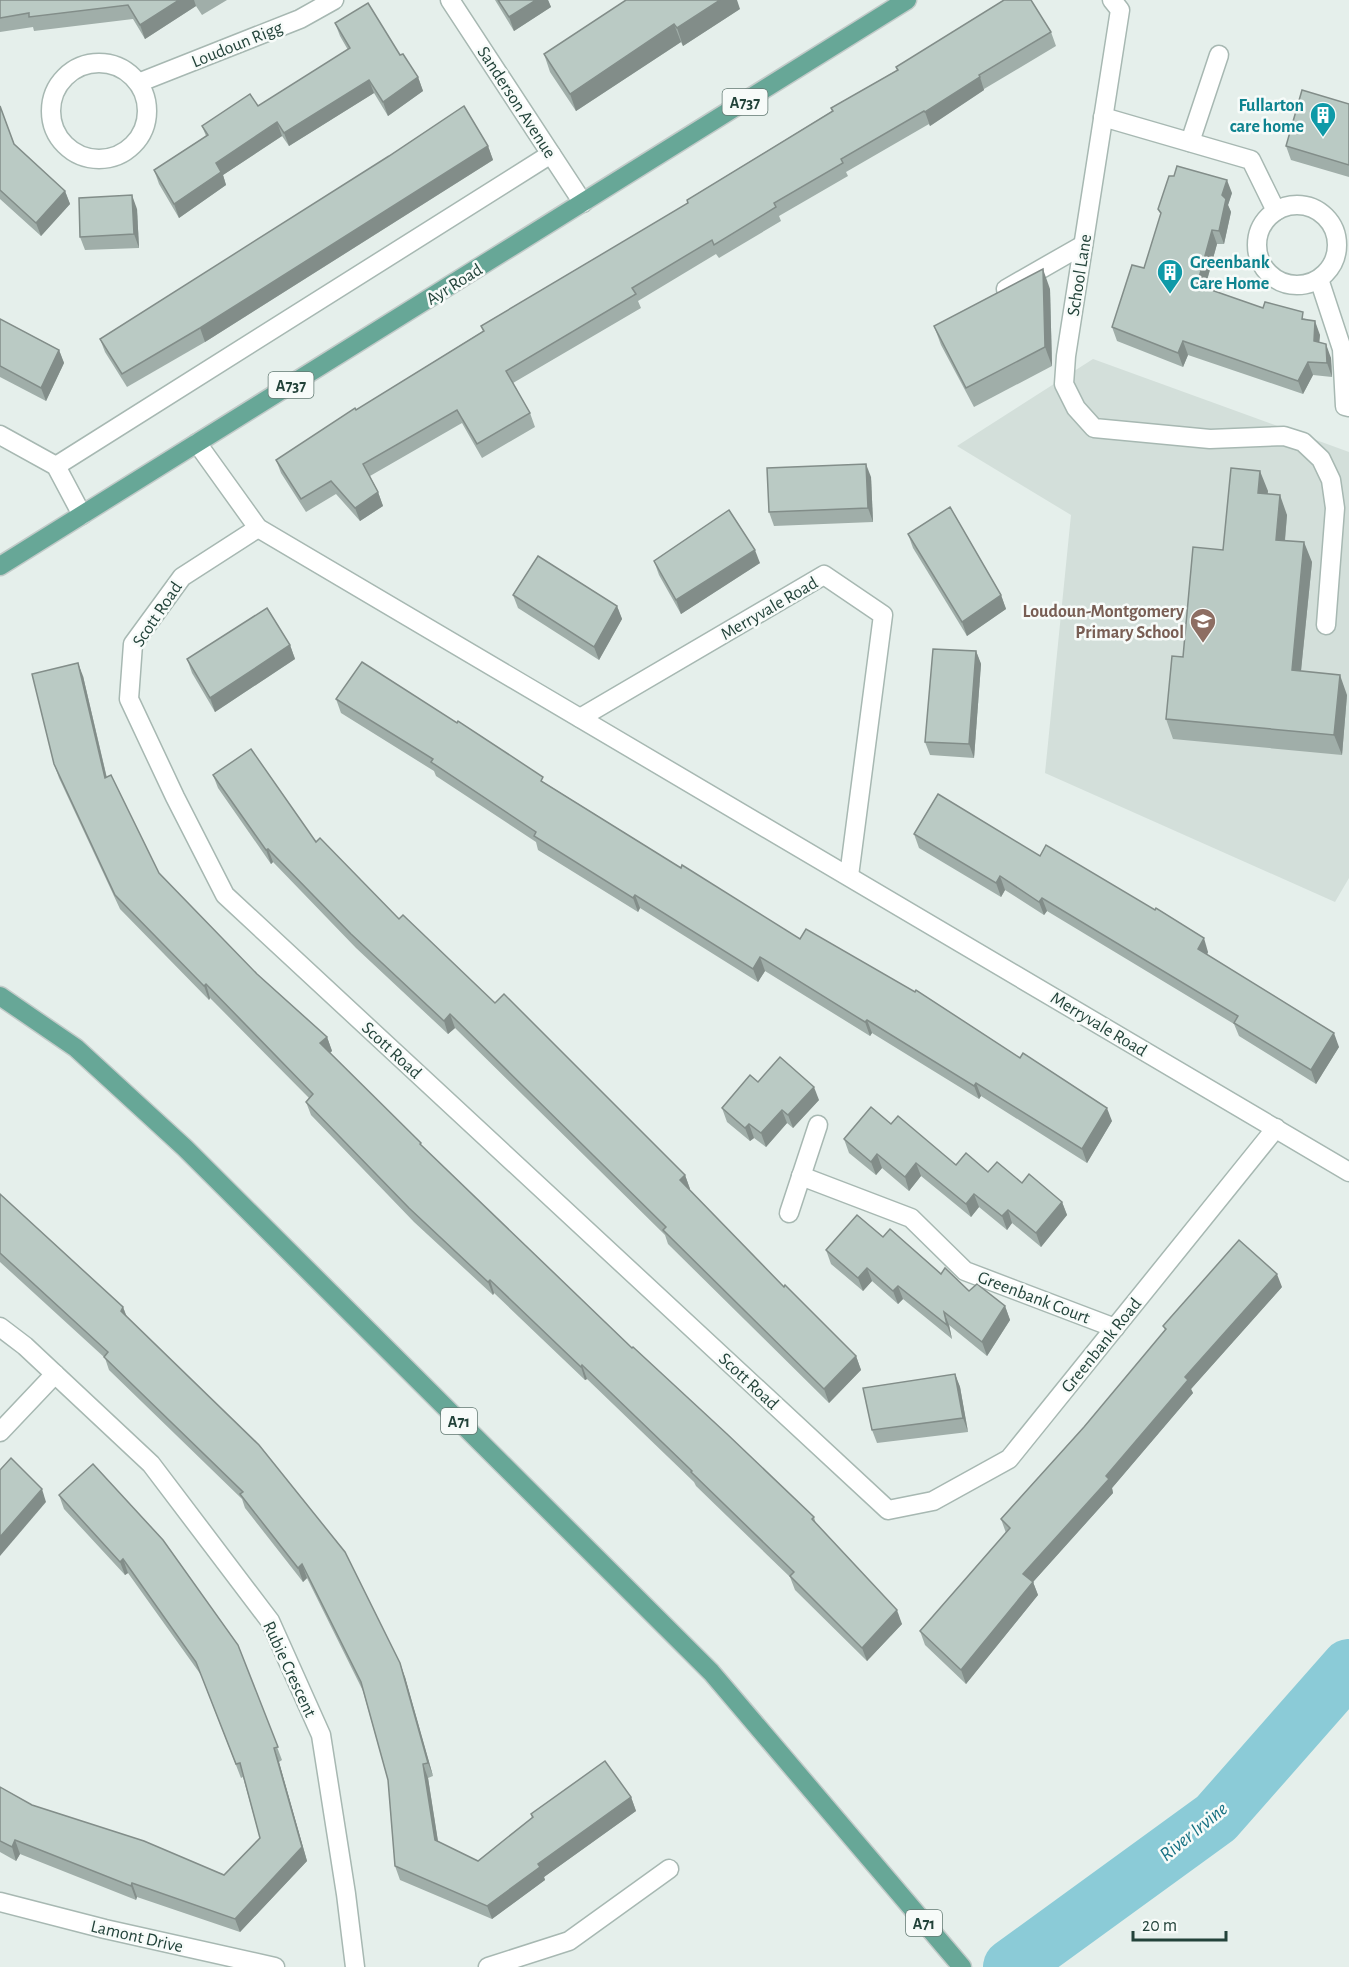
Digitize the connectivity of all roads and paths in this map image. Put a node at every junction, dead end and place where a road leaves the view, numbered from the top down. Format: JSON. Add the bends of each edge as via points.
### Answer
{"nodes":[{"id":1,"x":334,"y":0,"type":"edge"},
{"id":2,"x":450,"y":0,"type":"edge"},
{"id":3,"x":906,"y":0,"type":"edge"},
{"id":4,"x":1112,"y":0,"type":"edge"},
{"id":5,"x":1219,"y":55,"type":"dead end"},
{"id":6,"x":138,"y":83,"type":"junction"},
{"id":7,"x":1103,"y":117,"type":"junction"},
{"id":8,"x":1190,"y":142,"type":"junction"},
{"id":9,"x":551,"y":154,"type":"junction"},
{"id":10,"x":583,"y":203,"type":"junction"},
{"id":11,"x":1276,"y":211,"type":"junction"},
{"id":12,"x":1083,"y":245,"type":"junction"},
{"id":13,"x":1319,"y":279,"type":"junction"},
{"id":14,"x":995,"y":295,"type":"edge"},
{"id":15,"x":1349,"y":407,"type":"edge"},
{"id":16,"x":0,"y":435,"type":"edge"},
{"id":17,"x":197,"y":443,"type":"junction"},
{"id":18,"x":56,"y":466,"type":"junction"},
{"id":19,"x":82,"y":515,"type":"junction"},
{"id":20,"x":258,"y":528,"type":"junction"},
{"id":21,"x":0,"y":566,"type":"edge"},
{"id":22,"x":1326,"y":625,"type":"dead end"},
{"id":23,"x":580,"y":718,"type":"junction"},
{"id":24,"x":849,"y":876,"type":"junction"},
{"id":25,"x":0,"y":996,"type":"edge"},
{"id":26,"x":818,"y":1125,"type":"dead end"},
{"id":27,"x":1275,"y":1128,"type":"junction"},
{"id":28,"x":1349,"y":1172,"type":"edge"},
{"id":29,"x":801,"y":1176,"type":"junction"},
{"id":30,"x":789,"y":1213,"type":"dead end"},
{"id":31,"x":0,"y":1327,"type":"edge"},
{"id":32,"x":1115,"y":1328,"type":"junction"},
{"id":33,"x":55,"y":1374,"type":"junction"},
{"id":34,"x":0,"y":1432,"type":"edge"},
{"id":35,"x":888,"y":1510,"type":"joint"},
{"id":36,"x":669,"y":1869,"type":"dead end"},
{"id":37,"x":0,"y":1902,"type":"edge"},
{"id":38,"x":275,"y":1967,"type":"edge"},
{"id":39,"x":355,"y":1967,"type":"edge"},
{"id":40,"x":488,"y":1967,"type":"edge"},
{"id":41,"x":962,"y":1967,"type":"edge"}],
"edges":[{"from":1,"to":6,"type":"street","name":"Loudoun Rigg","via":[[300,20]]},
{"from":2,"to":9,"type":"street","name":"Sanderson Avenue"},
{"from":3,"to":10,"type":"main road","name":"Ayr Road","number":"A737"},
{"from":4,"to":7,"type":"street","name":"School Lane","via":[[1120,10]]},
{"from":5,"to":8,"type":"street"},
{"from":6,"to":6,"type":"street","via":[[147,113],[143,129],[135,143],[117,155],[101,159],[78,154],[57,136],[51,120],[51,103],[68,74],[88,64],[105,63],[126,71]]},
{"from":7,"to":8,"type":"street"},
{"from":7,"to":12,"type":"street","name":"School Lane"},
{"from":8,"to":11,"type":"street","via":[[1251,160]]},
{"from":9,"to":10,"type":"street","name":"Sanderson Avenue"},
{"from":9,"to":18,"type":"street"},
{"from":10,"to":17,"type":"main road","name":"Ayr Road","number":"A737"},
{"from":11,"to":13,"type":"street","via":[[1303,205],[1327,218],[1335,230],[1336,257],[1330,270]]},
{"from":11,"to":13,"type":"street","via":[[1266,219],[1257,243],[1263,267],[1272,277],[1295,286]]},
{"from":12,"to":14,"type":"street"},
{"from":12,"to":22,"type":"street","name":"School Lane","via":[[1064,384],[1076,408],[1094,428],[1210,439],[1284,436],[1303,442],[1321,459],[1331,480],[1335,508]]},
{"from":13,"to":15,"type":"street","via":[[1342,349],[1345,406]]},
{"from":16,"to":18,"type":"street"},
{"from":17,"to":19,"type":"main road","name":"Ayr Road","number":"A737"},
{"from":17,"to":20,"type":"street","name":"Merryvale Road"},
{"from":18,"to":19,"type":"street"},
{"from":19,"to":21,"type":"main road","name":"Ayr Road","number":"A737"},
{"from":20,"to":23,"type":"street","name":"Merryvale Road"},
{"from":20,"to":35,"type":"street","name":"Scott Road","via":[[182,577],[133,644],[129,699],[225,895]]},
{"from":23,"to":24,"type":"street","name":"Merryvale Road"},
{"from":23,"to":24,"type":"street","name":"Merryvale Road","via":[[824,576],[883,615]]},
{"from":24,"to":27,"type":"street","name":"Merryvale Road"},
{"from":25,"to":41,"type":"main road","number":"A71","via":[[76,1048],[185,1148],[711,1672]]},
{"from":26,"to":29,"type":"street"},
{"from":27,"to":28,"type":"street","name":"Merryvale Road"},
{"from":27,"to":32,"type":"street","name":"Greenbank Road"},
{"from":29,"to":30,"type":"street"},
{"from":29,"to":32,"type":"street","name":"Greenbank Court","via":[[911,1218],[965,1271]]},
{"from":31,"to":33,"type":"street","name":"Rubie Crescent"},
{"from":32,"to":35,"type":"street","name":"Greenbank Road","via":[[1009,1459],[933,1501]]},
{"from":33,"to":34,"type":"street"},
{"from":33,"to":39,"type":"street","name":"Rubie Crescent","via":[[151,1464],[270,1621],[321,1735]]},
{"from":36,"to":40,"type":"street","via":[[569,1941]]},
{"from":37,"to":38,"type":"street","name":"Lamont Drive"}]}
